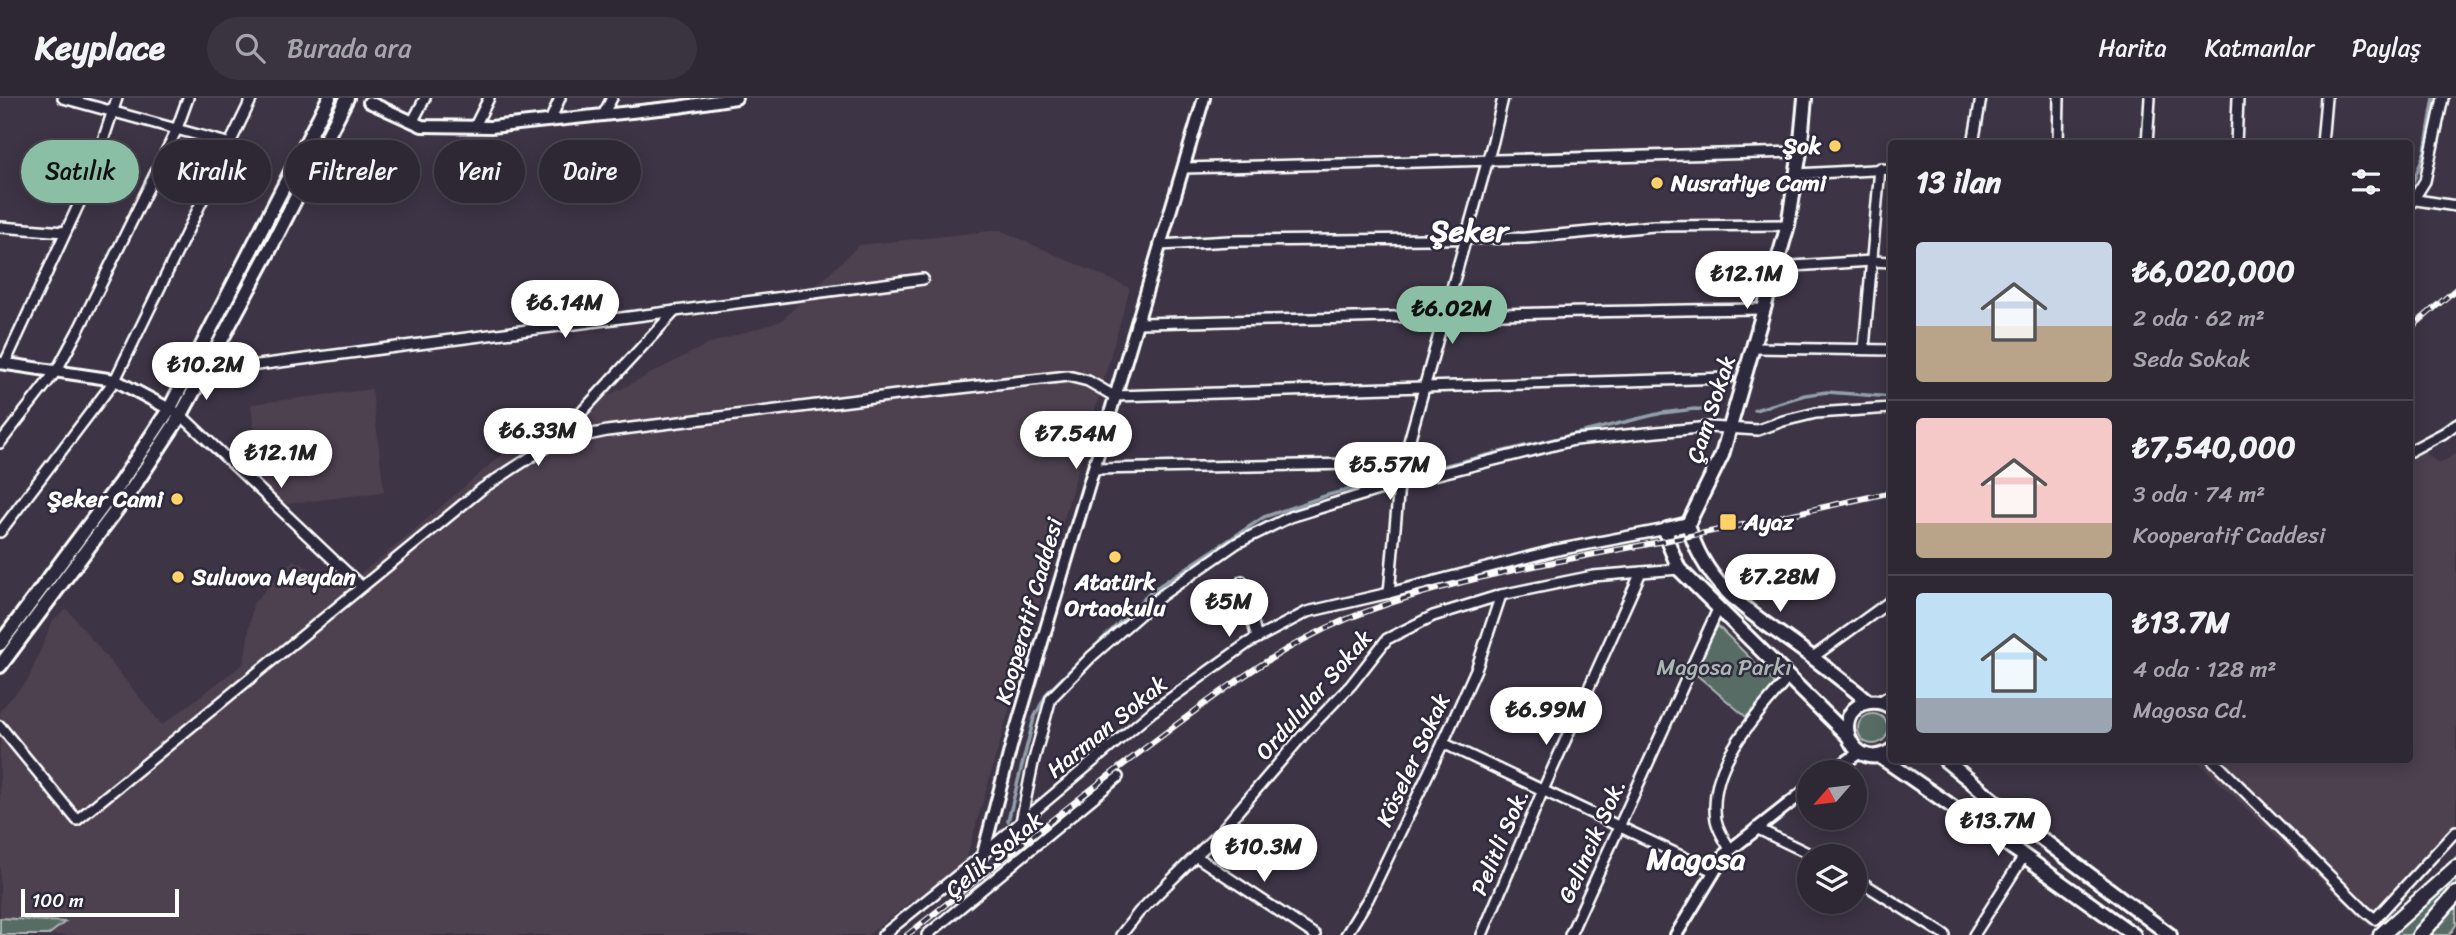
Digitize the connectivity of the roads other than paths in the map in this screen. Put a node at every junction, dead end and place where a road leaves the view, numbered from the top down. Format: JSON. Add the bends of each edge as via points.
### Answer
{"nodes":[{"id":1,"x":63,"y":98,"type":"edge"},
{"id":2,"x":117,"y":98,"type":"edge"},
{"id":3,"x":188,"y":98,"type":"edge"},
{"id":4,"x":252,"y":98,"type":"edge"},
{"id":5,"x":329,"y":98,"type":"edge"},
{"id":6,"x":347,"y":98,"type":"edge"},
{"id":7,"x":425,"y":98,"type":"edge"},
{"id":8,"x":489,"y":98,"type":"edge"},
{"id":9,"x":560,"y":98,"type":"edge"},
{"id":10,"x":612,"y":98,"type":"edge"},
{"id":11,"x":736,"y":98,"type":"edge"},
{"id":12,"x":1204,"y":98,"type":"edge"},
{"id":13,"x":1503,"y":98,"type":"edge"},
{"id":14,"x":1805,"y":98,"type":"edge"},
{"id":15,"x":1981,"y":98,"type":"edge"},
{"id":16,"x":2059,"y":98,"type":"edge"},
{"id":17,"x":2150,"y":98,"type":"edge"},
{"id":18,"x":2238,"y":98,"type":"edge"},
{"id":19,"x":2326,"y":98,"type":"edge"},
{"id":20,"x":2443,"y":98,"type":"edge"},
{"id":21,"x":370,"y":100,"type":"edge"},
{"id":22,"x":113,"y":113,"type":"junction"},
{"id":23,"x":603,"y":115,"type":"junction"},
{"id":24,"x":413,"y":121,"type":"junction"},
{"id":25,"x":550,"y":121,"type":"junction"},
{"id":26,"x":475,"y":127,"type":"junction"},
{"id":27,"x":176,"y":131,"type":"junction"},
{"id":28,"x":214,"y":140,"type":"edge"},
{"id":29,"x":233,"y":140,"type":"edge"},
{"id":30,"x":1974,"y":140,"type":"edge"},
{"id":31,"x":2058,"y":140,"type":"edge"},
{"id":32,"x":2147,"y":140,"type":"edge"},
{"id":33,"x":2236,"y":140,"type":"edge"},
{"id":34,"x":2322,"y":140,"type":"edge"},
{"id":35,"x":1800,"y":152,"type":"junction"},
{"id":36,"x":1488,"y":161,"type":"junction"},
{"id":37,"x":1184,"y":168,"type":"junction"},
{"id":38,"x":1880,"y":168,"type":"junction"},
{"id":39,"x":1888,"y":169,"type":"edge"},
{"id":40,"x":1797,"y":174,"type":"junction"},
{"id":41,"x":2413,"y":198,"type":"edge"},
{"id":42,"x":2413,"y":201,"type":"edge"},
{"id":43,"x":202,"y":203,"type":"edge"},
{"id":44,"x":2456,"y":206,"type":"edge"},
{"id":45,"x":1788,"y":225,"type":"junction"},
{"id":46,"x":0,"y":227,"type":"edge"},
{"id":47,"x":65,"y":232,"type":"junction"},
{"id":48,"x":1466,"y":239,"type":"junction"},
{"id":49,"x":1160,"y":246,"type":"junction"},
{"id":50,"x":1872,"y":261,"type":"junction"},
{"id":51,"x":1888,"y":262,"type":"edge"},
{"id":52,"x":1777,"y":267,"type":"junction"},
{"id":53,"x":923,"y":279,"type":"dead end"},
{"id":54,"x":1765,"y":309,"type":"junction"},
{"id":55,"x":674,"y":311,"type":"junction"},
{"id":56,"x":1445,"y":316,"type":"junction"},
{"id":57,"x":1136,"y":324,"type":"junction"},
{"id":58,"x":1754,"y":348,"type":"junction"},
{"id":59,"x":1864,"y":348,"type":"junction"},
{"id":60,"x":1888,"y":350,"type":"edge"},
{"id":61,"x":2,"y":363,"type":"edge"},
{"id":62,"x":57,"y":370,"type":"junction"},
{"id":63,"x":203,"y":372,"type":"junction"},
{"id":64,"x":1728,"y":378,"type":"dead end"},
{"id":65,"x":115,"y":380,"type":"junction"},
{"id":66,"x":1424,"y":388,"type":"junction"},
{"id":67,"x":1114,"y":396,"type":"junction"},
{"id":68,"x":1888,"y":408,"type":"edge"},
{"id":69,"x":175,"y":412,"type":"junction"},
{"id":70,"x":2456,"y":424,"type":"edge"},
{"id":71,"x":1730,"y":428,"type":"junction"},
{"id":72,"x":554,"y":442,"type":"junction"},
{"id":73,"x":0,"y":443,"type":"edge"},
{"id":74,"x":2413,"y":449,"type":"edge"},
{"id":75,"x":1403,"y":463,"type":"junction"},
{"id":76,"x":1093,"y":469,"type":"junction"},
{"id":77,"x":1398,"y":484,"type":"junction"},
{"id":78,"x":1688,"y":524,"type":"junction"},
{"id":79,"x":1667,"y":529,"type":"junction"},
{"id":80,"x":0,"y":532,"type":"edge"},
{"id":81,"x":1679,"y":569,"type":"junction"},
{"id":82,"x":1641,"y":572,"type":"junction"},
{"id":83,"x":1242,"y":580,"type":"dead end"},
{"id":84,"x":361,"y":586,"type":"junction"},
{"id":85,"x":1389,"y":593,"type":"junction"},
{"id":86,"x":1501,"y":595,"type":"junction"},
{"id":87,"x":1888,"y":603,"type":"edge"},
{"id":88,"x":1718,"y":609,"type":"junction"},
{"id":89,"x":1257,"y":638,"type":"junction"},
{"id":90,"x":0,"y":643,"type":"edge"},
{"id":91,"x":1812,"y":657,"type":"junction"},
{"id":92,"x":0,"y":666,"type":"edge"},
{"id":93,"x":1788,"y":678,"type":"junction"},
{"id":94,"x":1888,"y":696,"type":"edge"},
{"id":95,"x":1874,"y":702,"type":"junction"},
{"id":96,"x":1888,"y":707,"type":"edge"},
{"id":97,"x":0,"y":726,"type":"edge"},
{"id":98,"x":1848,"y":736,"type":"junction"},
{"id":99,"x":1443,"y":743,"type":"junction"},
{"id":100,"x":1860,"y":752,"type":"junction"},
{"id":101,"x":1888,"y":752,"type":"edge"},
{"id":102,"x":1879,"y":756,"type":"junction"},
{"id":103,"x":1849,"y":760,"type":"edge"},
{"id":104,"x":1888,"y":762,"type":"edge"},
{"id":105,"x":1889,"y":763,"type":"edge"},
{"id":106,"x":1949,"y":763,"type":"edge"},
{"id":107,"x":2216,"y":763,"type":"edge"},
{"id":108,"x":1118,"y":777,"type":"dead end"},
{"id":109,"x":1542,"y":790,"type":"junction"},
{"id":110,"x":1797,"y":797,"type":"edge"},
{"id":111,"x":1021,"y":822,"type":"junction"},
{"id":112,"x":1619,"y":827,"type":"junction"},
{"id":113,"x":1756,"y":828,"type":"junction"},
{"id":114,"x":2456,"y":831,"type":"edge"},
{"id":115,"x":1797,"y":848,"type":"edge"},
{"id":116,"x":1730,"y":849,"type":"junction"},
{"id":117,"x":983,"y":854,"type":"junction"},
{"id":118,"x":2024,"y":856,"type":"junction"},
{"id":119,"x":1197,"y":857,"type":"junction"},
{"id":120,"x":2456,"y":868,"type":"edge"},
{"id":121,"x":1713,"y":871,"type":"junction"},
{"id":122,"x":1867,"y":886,"type":"edge"},
{"id":123,"x":2456,"y":894,"type":"edge"},
{"id":124,"x":883,"y":935,"type":"edge"},
{"id":125,"x":927,"y":935,"type":"edge"},
{"id":126,"x":1121,"y":935,"type":"edge"},
{"id":127,"x":1315,"y":935,"type":"edge"},
{"id":128,"x":1346,"y":935,"type":"edge"},
{"id":129,"x":1482,"y":935,"type":"edge"},
{"id":130,"x":1570,"y":935,"type":"edge"},
{"id":131,"x":1676,"y":935,"type":"edge"},
{"id":132,"x":1945,"y":935,"type":"edge"},
{"id":133,"x":1974,"y":935,"type":"edge"},
{"id":134,"x":2134,"y":935,"type":"edge"},
{"id":135,"x":2170,"y":935,"type":"edge"},
{"id":136,"x":2381,"y":935,"type":"edge"},
{"id":137,"x":2420,"y":935,"type":"edge"}],
"edges":[{"from":1,"to":22,"type":"street"},
{"from":2,"to":22,"type":"street"},
{"from":3,"to":27,"type":"street"},
{"from":4,"to":29,"type":"street"},
{"from":5,"to":69,"type":"main road"},
{"from":6,"to":63,"type":"main road"},
{"from":7,"to":24,"type":"street"},
{"from":8,"to":26,"type":"street"},
{"from":9,"to":25,"type":"street"},
{"from":10,"to":23,"type":"street"},
{"from":11,"to":23,"type":"street"},
{"from":12,"to":37,"type":"street","name":"Kooperatif Caddesi"},
{"from":13,"to":36,"type":"street"},
{"from":14,"to":35,"type":"main road","name":"Çam Sokak"},
{"from":15,"to":30,"type":"street"},
{"from":16,"to":31,"type":"street"},
{"from":17,"to":32,"type":"street"},
{"from":18,"to":33,"type":"street"},
{"from":19,"to":34,"type":"street"},
{"from":20,"to":41,"type":"street","via":[[2425,181]]},
{"from":21,"to":24,"type":"street"},
{"from":22,"to":27,"type":"street"},
{"from":22,"to":47,"type":"street","via":[[90,180]]},
{"from":23,"to":25,"type":"street"},
{"from":24,"to":26,"type":"street"},
{"from":25,"to":26,"type":"street"},
{"from":27,"to":28,"type":"street"},
{"from":27,"to":62,"type":"street"},
{"from":35,"to":36,"type":"street"},
{"from":35,"to":40,"type":"main road","name":"Çam Sokak"},
{"from":36,"to":37,"type":"street"},
{"from":36,"to":48,"type":"street"},
{"from":37,"to":49,"type":"street","name":"Kooperatif Caddesi"},
{"from":38,"to":39,"type":"street"},
{"from":38,"to":40,"type":"street"},
{"from":38,"to":50,"type":"street"},
{"from":40,"to":45,"type":"main road","name":"Çam Sokak"},
{"from":42,"to":44,"type":"street"},
{"from":43,"to":65,"type":"street"},
{"from":45,"to":48,"type":"street","via":[[1654,226]]},
{"from":45,"to":52,"type":"main road","name":"Çam Sokak"},
{"from":46,"to":47,"type":"street"},
{"from":47,"to":61,"type":"street"},
{"from":48,"to":49,"type":"street"},
{"from":48,"to":56,"type":"street"},
{"from":49,"to":57,"type":"street","name":"Kooperatif Caddesi"},
{"from":50,"to":51,"type":"street"},
{"from":50,"to":52,"type":"street"},
{"from":50,"to":59,"type":"street"},
{"from":52,"to":54,"type":"main road","name":"Çam Sokak"},
{"from":53,"to":55,"type":"street"},
{"from":54,"to":56,"type":"street"},
{"from":54,"to":58,"type":"main road","name":"Çam Sokak"},
{"from":55,"to":63,"type":"street"},
{"from":55,"to":72,"type":"street"},
{"from":56,"to":57,"type":"street"},
{"from":56,"to":66,"type":"street"},
{"from":57,"to":67,"type":"street","name":"Kooperatif Caddesi"},
{"from":58,"to":59,"type":"street"},
{"from":58,"to":71,"type":"main road","name":"Çam Sokak"},
{"from":59,"to":60,"type":"street"},
{"from":61,"to":62,"type":"street"},
{"from":62,"to":65,"type":"street"},
{"from":62,"to":73,"type":"street"},
{"from":63,"to":69,"type":"main road"},
{"from":64,"to":66,"type":"street"},
{"from":65,"to":69,"type":"street"},
{"from":65,"to":80,"type":"street"},
{"from":66,"to":67,"type":"street"},
{"from":66,"to":75,"type":"street"},
{"from":67,"to":72,"type":"street","via":[[1068,376],[607,431]]},
{"from":67,"to":76,"type":"street","name":"Kooperatif Caddesi"},
{"from":68,"to":71,"type":"street","via":[[1816,413],[1758,430]]},
{"from":69,"to":84,"type":"street"},
{"from":69,"to":90,"type":"main road"},
{"from":69,"to":92,"type":"main road","via":[[132,489]]},
{"from":70,"to":74,"type":"street"},
{"from":71,"to":77,"type":"street","via":[[1574,440]]},
{"from":71,"to":78,"type":"main road","name":"Çam Sokak"},
{"from":72,"to":84,"type":"street","via":[[483,488]]},
{"from":75,"to":76,"type":"street"},
{"from":75,"to":77,"type":"street"},
{"from":76,"to":117,"type":"street","name":"Kooperatif Caddesi"},
{"from":77,"to":85,"type":"street"},
{"from":77,"to":111,"type":"street","via":[[1290,517],[1237,543],[1162,595],[1092,656],[1051,698]]},
{"from":78,"to":79,"type":"main road"},
{"from":78,"to":91,"type":"main road","via":[[1721,586],[1744,609]]},
{"from":79,"to":81,"type":"main road"},
{"from":79,"to":85,"type":"street","name":"Harman Sokak","via":[[1552,551]]},
{"from":81,"to":82,"type":"street","name":"Ordulular Sokak"},
{"from":81,"to":88,"type":"main road"},
{"from":82,"to":86,"type":"street","name":"Ordulular Sokak","via":[[1593,576]]},
{"from":82,"to":109,"type":"street","name":"Pelitli Sok."},
{"from":83,"to":89,"type":"street"},
{"from":84,"to":97,"type":"street","via":[[77,820]]},
{"from":85,"to":89,"type":"street","name":"Harman Sokak","via":[[1307,612]]},
{"from":86,"to":99,"type":"street","name":"Köseler Sokak","via":[[1477,667]]},
{"from":86,"to":119,"type":"street","name":"Ordulular Sokak","via":[[1433,616],[1387,639]]},
{"from":87,"to":91,"type":"street"},
{"from":88,"to":93,"type":"main road"},
{"from":88,"to":112,"type":"street","name":"Gelincik Sok."},
{"from":89,"to":111,"type":"street","name":"Harman Sokak","via":[[1153,711]]},
{"from":91,"to":95,"type":"main road"},
{"from":93,"to":98,"type":"main road"},
{"from":93,"to":116,"type":"street","via":[[1744,731],[1723,768],[1715,798],[1716,822]]},
{"from":94,"to":95,"type":"street"},
{"from":95,"to":96,"type":"main road"},
{"from":95,"to":98,"type":"main road","via":[[1853,711]]},
{"from":98,"to":100,"type":"main road"},
{"from":99,"to":109,"type":"street"},
{"from":99,"to":128,"type":"street","name":"Köseler Sokak"},
{"from":100,"to":102,"type":"main road"},
{"from":100,"to":103,"type":"street"},
{"from":101,"to":102,"type":"main road"},
{"from":102,"to":104,"type":"main road"},
{"from":105,"to":118,"type":"main road"},
{"from":106,"to":135,"type":"main road"},
{"from":107,"to":114,"type":"street","via":[[2375,919]]},
{"from":108,"to":125,"type":"street","name":"Çelik Sokak"},
{"from":109,"to":112,"type":"street"},
{"from":109,"to":129,"type":"street","name":"Pelitli Sok."},
{"from":110,"to":113,"type":"street"},
{"from":111,"to":117,"type":"street","name":"Harman Sokak"},
{"from":112,"to":121,"type":"street"},
{"from":112,"to":130,"type":"street","name":"Gelincik Sok."},
{"from":113,"to":115,"type":"street"},
{"from":113,"to":116,"type":"street"},
{"from":116,"to":121,"type":"street"},
{"from":117,"to":124,"type":"street","name":"Harman Sokak"},
{"from":118,"to":133,"type":"street"},
{"from":118,"to":134,"type":"main road"},
{"from":119,"to":126,"type":"street","name":"Ordulular Sokak"},
{"from":119,"to":127,"type":"street"},
{"from":120,"to":136,"type":"main road"},
{"from":121,"to":131,"type":"street"},
{"from":122,"to":132,"type":"street"},
{"from":123,"to":137,"type":"main road"}]}
